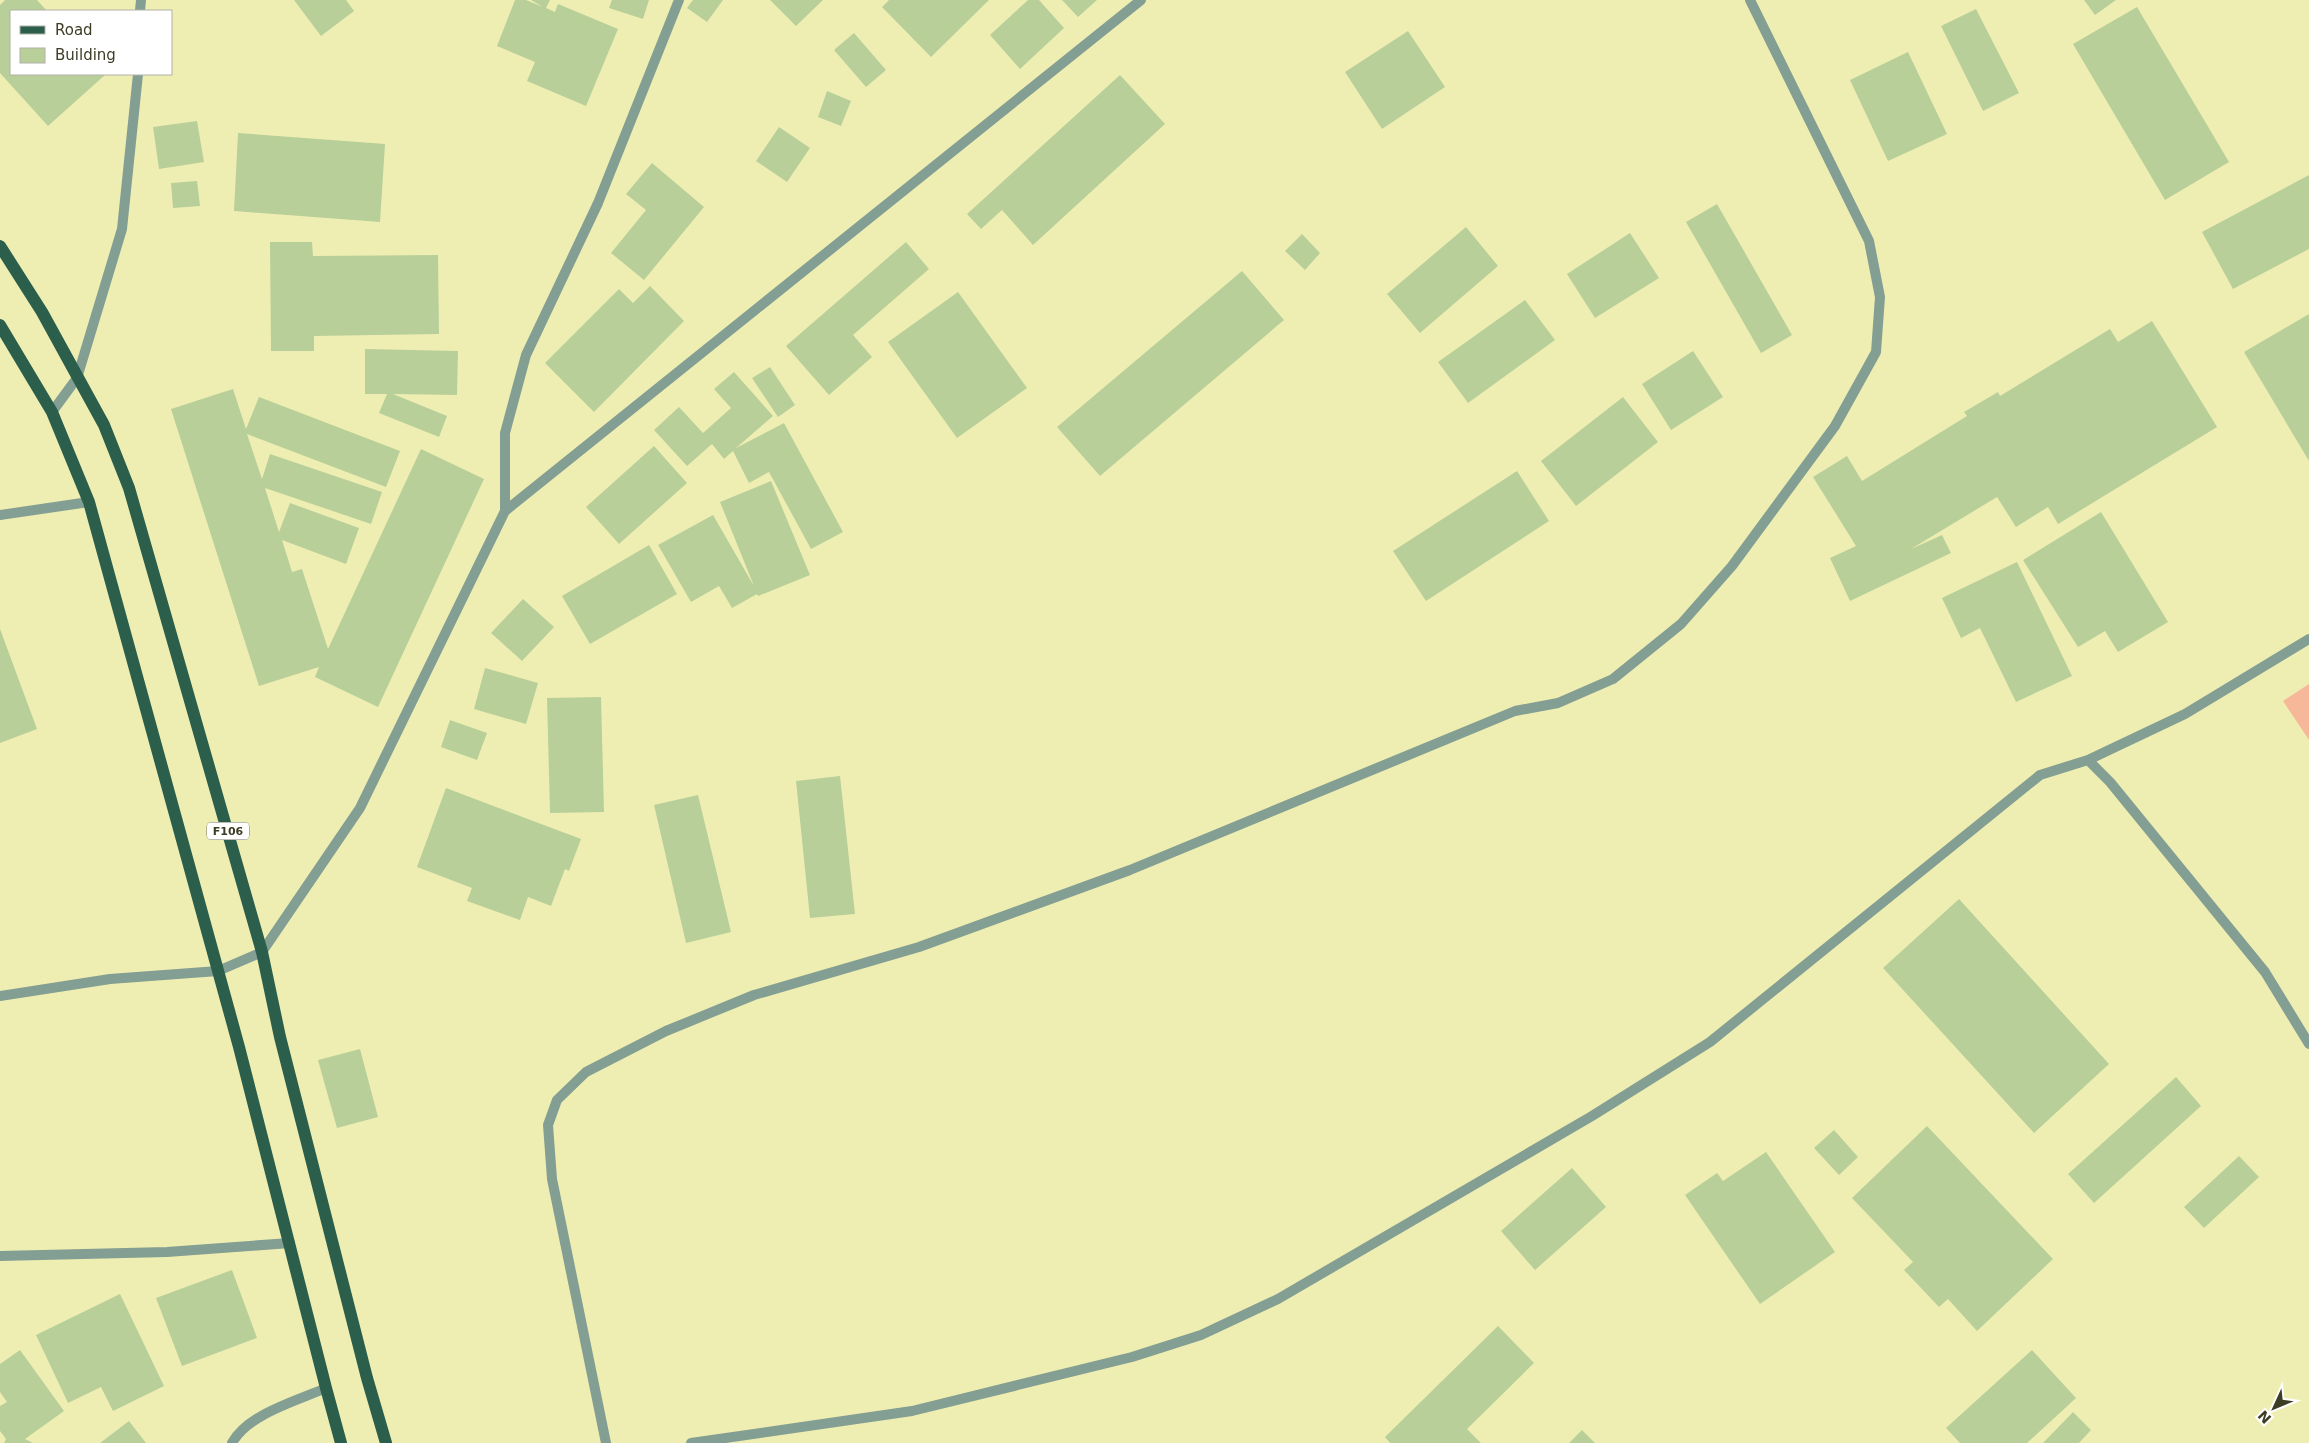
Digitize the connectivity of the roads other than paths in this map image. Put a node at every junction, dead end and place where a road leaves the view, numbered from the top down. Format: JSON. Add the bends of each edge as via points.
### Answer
{"nodes":[{"id":1,"x":679,"y":0,"type":"edge"},
{"id":2,"x":1142,"y":0,"type":"edge"},
{"id":3,"x":1750,"y":0,"type":"edge"},
{"id":4,"x":138,"y":75,"type":"edge"},
{"id":5,"x":0,"y":246,"type":"edge"},
{"id":6,"x":0,"y":325,"type":"edge"},
{"id":7,"x":77,"y":378,"type":"junction"},
{"id":8,"x":52,"y":412,"type":"junction"},
{"id":9,"x":89,"y":502,"type":"junction"},
{"id":10,"x":505,"y":511,"type":"junction"},
{"id":11,"x":0,"y":515,"type":"edge"},
{"id":12,"x":2309,"y":639,"type":"edge"},
{"id":13,"x":2088,"y":760,"type":"junction"},
{"id":14,"x":262,"y":952,"type":"junction"},
{"id":15,"x":218,"y":971,"type":"junction"},
{"id":16,"x":0,"y":996,"type":"edge"},
{"id":17,"x":2309,"y":1044,"type":"edge"},
{"id":18,"x":290,"y":1243,"type":"junction"},
{"id":19,"x":0,"y":1256,"type":"edge"},
{"id":20,"x":326,"y":1388,"type":"junction"},
{"id":21,"x":232,"y":1443,"type":"edge"},
{"id":22,"x":342,"y":1443,"type":"edge"},
{"id":23,"x":386,"y":1443,"type":"edge"},
{"id":24,"x":606,"y":1443,"type":"edge"},
{"id":25,"x":691,"y":1443,"type":"edge"}],
"edges":[{"from":1,"to":10,"type":"street","via":[[598,203],[526,355],[504,433]]},
{"from":2,"to":10,"type":"street"},
{"from":3,"to":24,"type":"street","via":[[1869,240],[1880,297],[1876,352],[1872,360],[1835,426],[1732,566],[1681,624],[1613,678],[1558,703],[1514,711],[1130,870],[946,937],[754,995],[666,1031],[586,1072],[557,1100],[548,1126],[552,1179]]},
{"from":4,"to":7,"type":"street","via":[[122,228]]},
{"from":5,"to":7,"type":"main road","number":"F106","via":[[42,312]]},
{"from":6,"to":8,"type":"main road"},
{"from":7,"to":8,"type":"street"},
{"from":7,"to":14,"type":"main road","number":"F106","via":[[104,425],[129,488]]},
{"from":8,"to":9,"type":"main road"},
{"from":9,"to":11,"type":"street"},
{"from":9,"to":15,"type":"main road"},
{"from":10,"to":14,"type":"street","via":[[360,808]]},
{"from":12,"to":13,"type":"street","via":[[2185,714]]},
{"from":13,"to":17,"type":"street","via":[[2110,782],[2265,972]]},
{"from":13,"to":25,"type":"street","via":[[2040,775],[1710,1042],[1592,1116],[1278,1299],[1201,1335],[1132,1357],[931,1407]]},
{"from":14,"to":15,"type":"street"},
{"from":14,"to":23,"type":"main road","number":"F106","via":[[280,1037],[366,1378]]},
{"from":15,"to":16,"type":"street","via":[[110,979]]},
{"from":15,"to":18,"type":"main road"},
{"from":18,"to":19,"type":"street","via":[[167,1252]]},
{"from":18,"to":20,"type":"main road"},
{"from":20,"to":21,"type":"street","via":[[255,1419]]},
{"from":20,"to":22,"type":"main road"}]}
